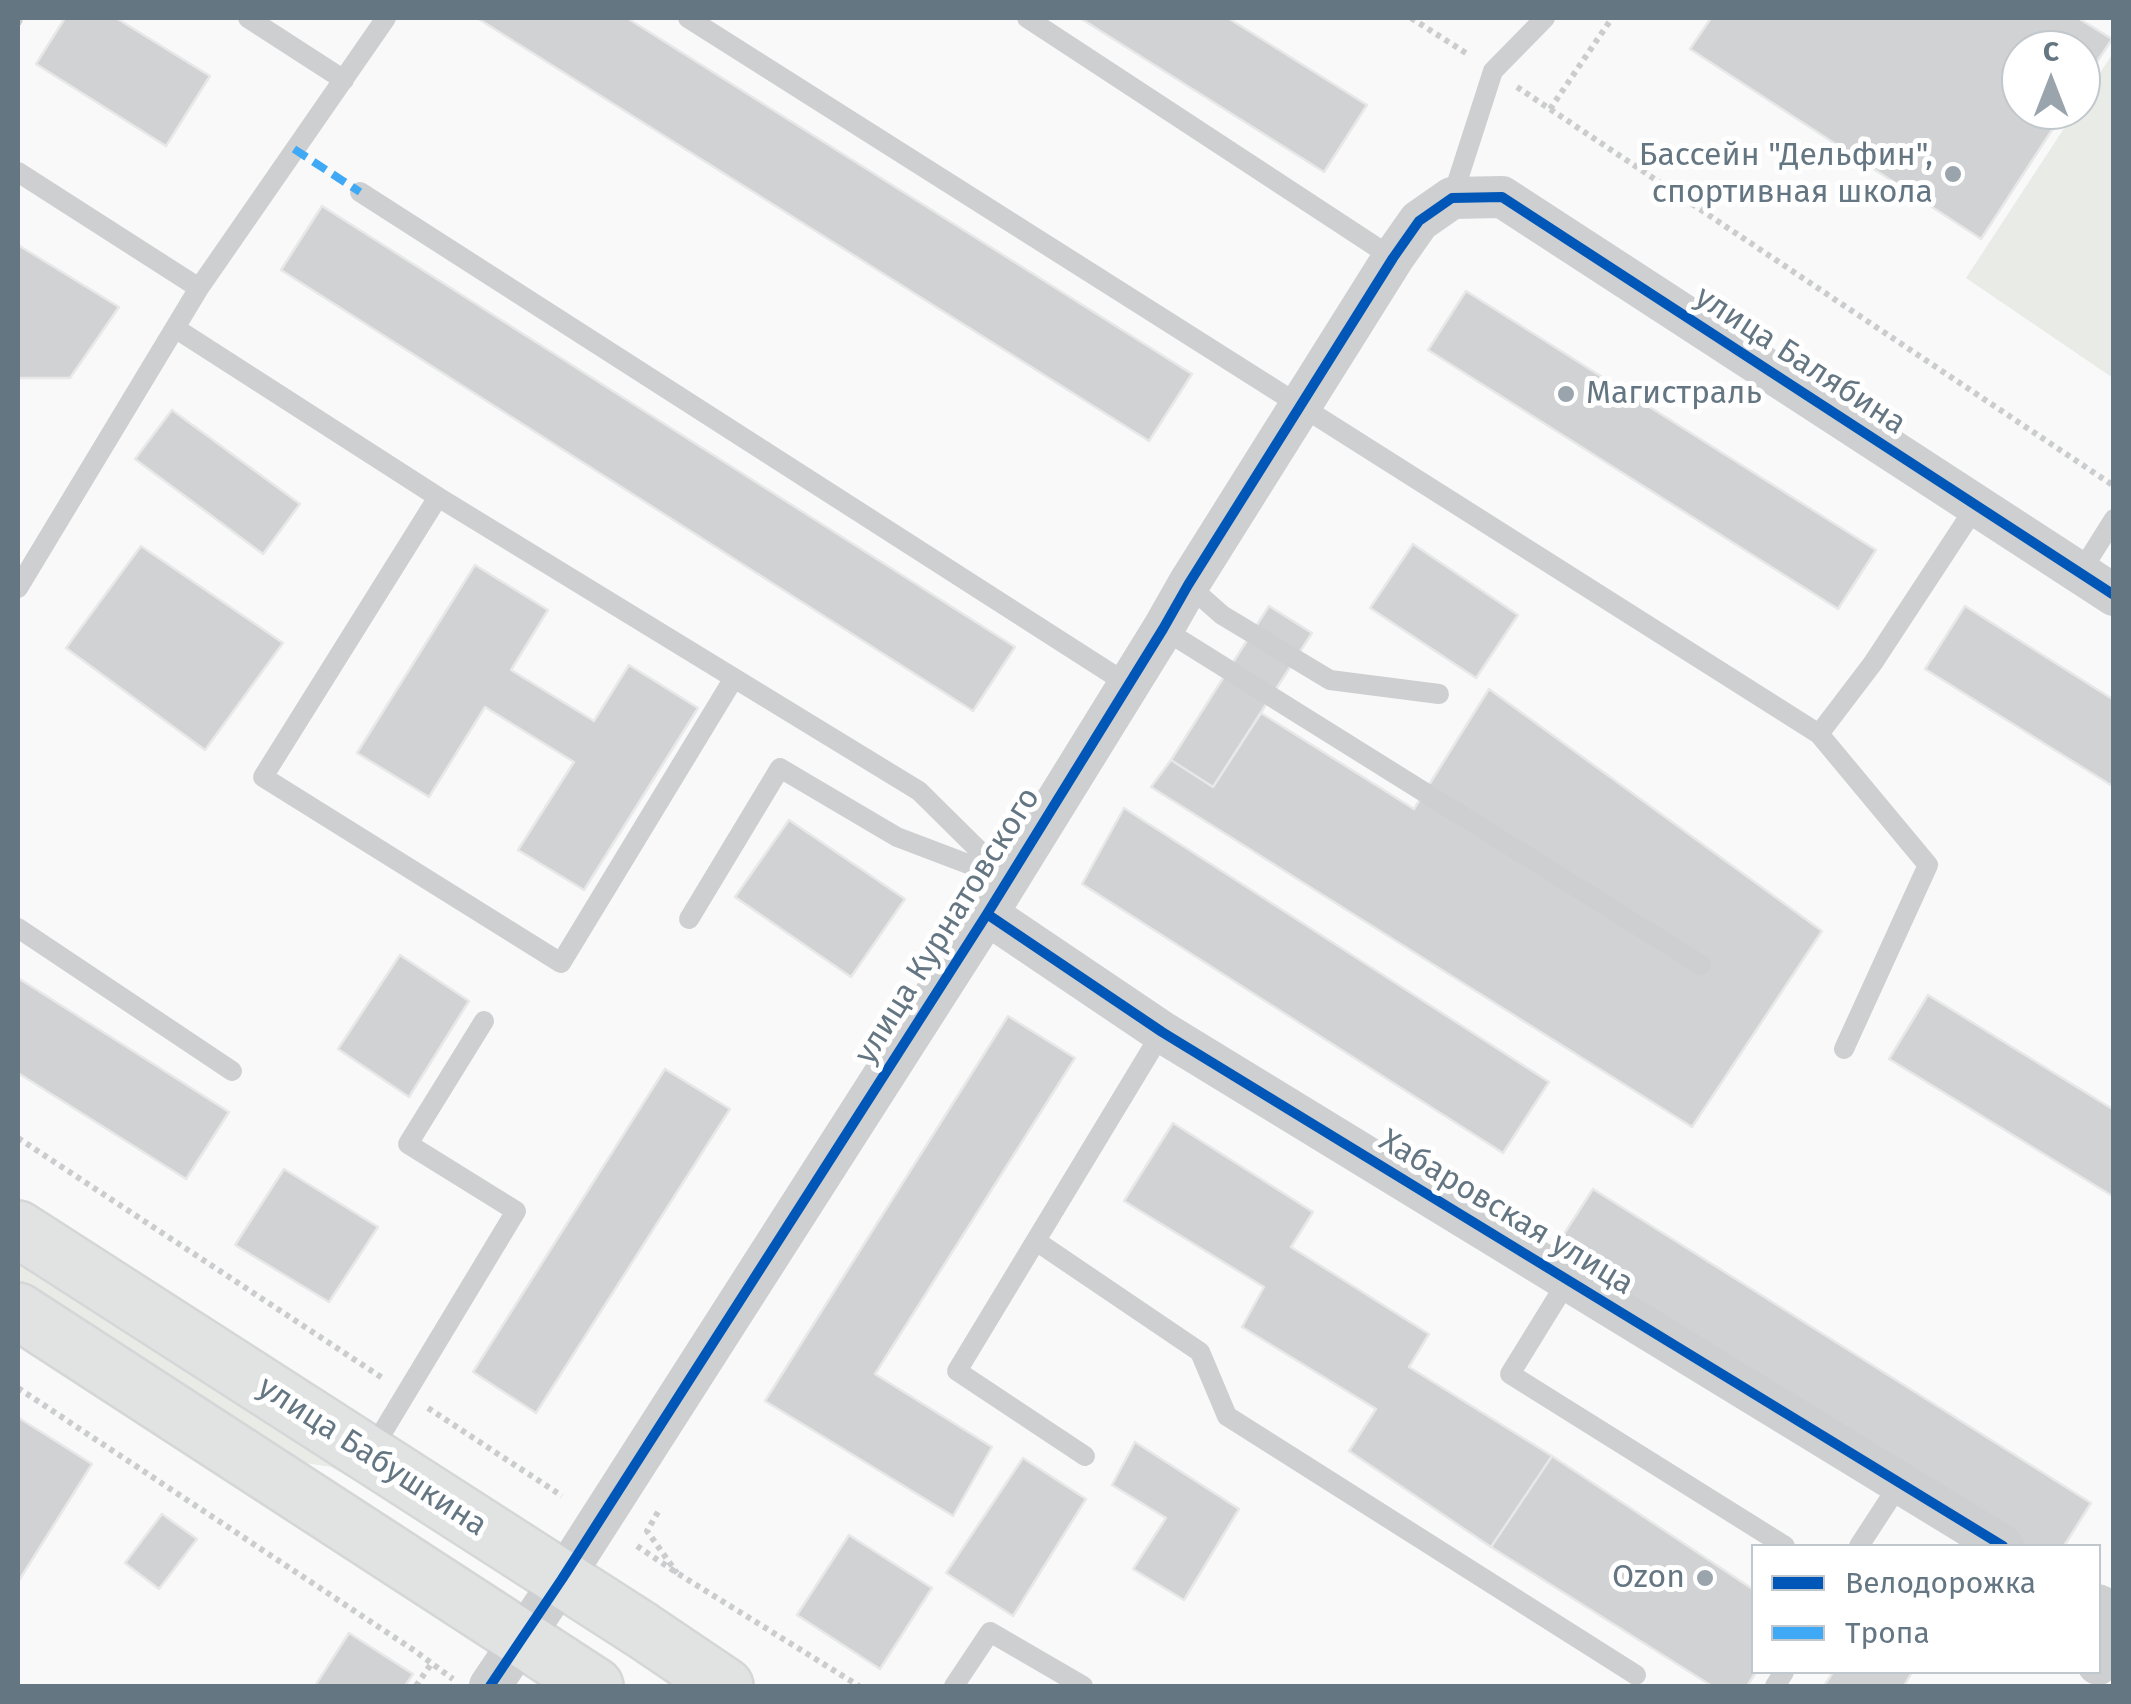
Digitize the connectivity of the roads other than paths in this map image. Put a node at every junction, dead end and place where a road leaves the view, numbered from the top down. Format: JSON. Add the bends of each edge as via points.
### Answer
{"nodes":[{"id":1,"x":248,"y":18,"type":"edge"},
{"id":2,"x":386,"y":18,"type":"edge"},
{"id":3,"x":688,"y":18,"type":"edge"},
{"id":4,"x":1026,"y":18,"type":"edge"},
{"id":5,"x":1545,"y":18,"type":"edge"},
{"id":6,"x":344,"y":80,"type":"junction"},
{"id":7,"x":18,"y":172,"type":"edge"},
{"id":8,"x":360,"y":192,"type":"dead end"},
{"id":9,"x":1452,"y":198,"type":"junction"},
{"id":10,"x":1393,"y":258,"type":"junction"},
{"id":11,"x":199,"y":288,"type":"junction"},
{"id":12,"x":175,"y":328,"type":"junction"},
{"id":13,"x":1301,"y":406,"type":"junction"},
{"id":14,"x":438,"y":496,"type":"junction"},
{"id":15,"x":1976,"y":506,"type":"junction"},
{"id":16,"x":2114,"y":519,"type":"edge"},
{"id":17,"x":2097,"y":584,"type":"edge"},
{"id":18,"x":1188,"y":585,"type":"junction"},
{"id":19,"x":18,"y":588,"type":"edge"},
{"id":20,"x":1164,"y":629,"type":"junction"},
{"id":21,"x":734,"y":678,"type":"junction"},
{"id":22,"x":1129,"y":685,"type":"junction"},
{"id":23,"x":1439,"y":694,"type":"dead end"},
{"id":24,"x":1819,"y":734,"type":"junction"},
{"id":25,"x":998,"y":897,"type":"junction"},
{"id":26,"x":689,"y":919,"type":"dead end"},
{"id":27,"x":18,"y":928,"type":"edge"},
{"id":28,"x":1701,"y":965,"type":"dead end"},
{"id":29,"x":484,"y":1021,"type":"dead end"},
{"id":30,"x":1162,"y":1032,"type":"junction"},
{"id":31,"x":1844,"y":1049,"type":"dead end"},
{"id":32,"x":232,"y":1071,"type":"dead end"},
{"id":33,"x":18,"y":1229,"type":"edge"},
{"id":34,"x":1036,"y":1241,"type":"junction"},
{"id":35,"x":1568,"y":1280,"type":"junction"},
{"id":36,"x":18,"y":1311,"type":"edge"},
{"id":37,"x":369,"y":1455,"type":"junction"},
{"id":38,"x":1084,"y":1456,"type":"dead end"},
{"id":39,"x":1900,"y":1483,"type":"junction"},
{"id":40,"x":1782,"y":1544,"type":"edge"},
{"id":41,"x":1860,"y":1544,"type":"edge"},
{"id":42,"x":2001,"y":1544,"type":"edge"},
{"id":43,"x":562,"y":1579,"type":"junction"},
{"id":44,"x":522,"y":1639,"type":"junction"},
{"id":45,"x":1636,"y":1675,"type":"dead end"},
{"id":46,"x":490,"y":1686,"type":"edge"},
{"id":47,"x":596,"y":1686,"type":"edge"},
{"id":48,"x":726,"y":1686,"type":"edge"},
{"id":49,"x":954,"y":1686,"type":"edge"},
{"id":50,"x":1084,"y":1686,"type":"edge"}],
"edges":[{"from":1,"to":6,"type":"lane"},
{"from":2,"to":6,"type":"lane"},
{"from":3,"to":13,"type":"lane"},
{"from":4,"to":10,"type":"lane"},
{"from":5,"to":9,"type":"lane","via":[[1493,71]]},
{"from":6,"to":11,"type":"lane"},
{"from":7,"to":11,"type":"lane"},
{"from":8,"to":22,"type":"lane"},
{"from":9,"to":10,"type":"street","name":"улица Курнатовского","via":[[1419,221]]},
{"from":9,"to":15,"type":"street","name":"улица Балябина","via":[[1502,197]]},
{"from":10,"to":13,"type":"street","name":"улица Курнатовского"},
{"from":11,"to":12,"type":"lane"},
{"from":12,"to":14,"type":"lane"},
{"from":12,"to":19,"type":"lane"},
{"from":13,"to":18,"type":"street","name":"улица Курнатовского"},
{"from":13,"to":24,"type":"lane"},
{"from":14,"to":21,"type":"lane"},
{"from":14,"to":21,"type":"lane","via":[[264,776],[561,963]]},
{"from":15,"to":17,"type":"street","name":"улица Балябина"},
{"from":15,"to":24,"type":"lane"},
{"from":16,"to":17,"type":"lane"},
{"from":18,"to":20,"type":"street","name":"улица Курнатовского"},
{"from":18,"to":23,"type":"lane","via":[[1222,615],[1330,680]]},
{"from":20,"to":22,"type":"street","name":"улица Курнатовского"},
{"from":20,"to":28,"type":"lane"},
{"from":21,"to":25,"type":"lane","via":[[920,792]]},
{"from":22,"to":25,"type":"street","name":"улица Курнатовского"},
{"from":24,"to":31,"type":"lane","via":[[1928,865]]},
{"from":25,"to":26,"type":"lane","via":[[780,768]]},
{"from":25,"to":30,"type":"street","name":"Хабаровская улица"},
{"from":25,"to":43,"type":"street","name":"улица Курнатовского"},
{"from":27,"to":32,"type":"lane"},
{"from":29,"to":37,"type":"lane","via":[[408,1144],[516,1211]]},
{"from":30,"to":34,"type":"lane"},
{"from":30,"to":35,"type":"street","name":"Хабаровская улица"},
{"from":33,"to":37,"type":"main road","name":"улица Бабушкина"},
{"from":34,"to":38,"type":"lane","via":[[957,1371]]},
{"from":34,"to":45,"type":"lane","via":[[1200,1352],[1226,1416]]},
{"from":35,"to":39,"type":"street","name":"Хабаровская улица"},
{"from":35,"to":40,"type":"lane","via":[[1510,1374]]},
{"from":36,"to":44,"type":"main road"},
{"from":37,"to":43,"type":"main road","name":"улица Бабушкина"},
{"from":39,"to":41,"type":"lane"},
{"from":39,"to":42,"type":"street","name":"Хабаровская улица"},
{"from":43,"to":44,"type":"street","name":"улица Курнатовского"},
{"from":43,"to":48,"type":"main road","name":"улица Бабушкина"},
{"from":44,"to":46,"type":"street","name":"улица Курнатовского"},
{"from":44,"to":47,"type":"main road"},
{"from":49,"to":50,"type":"lane","via":[[990,1632]]}]}
